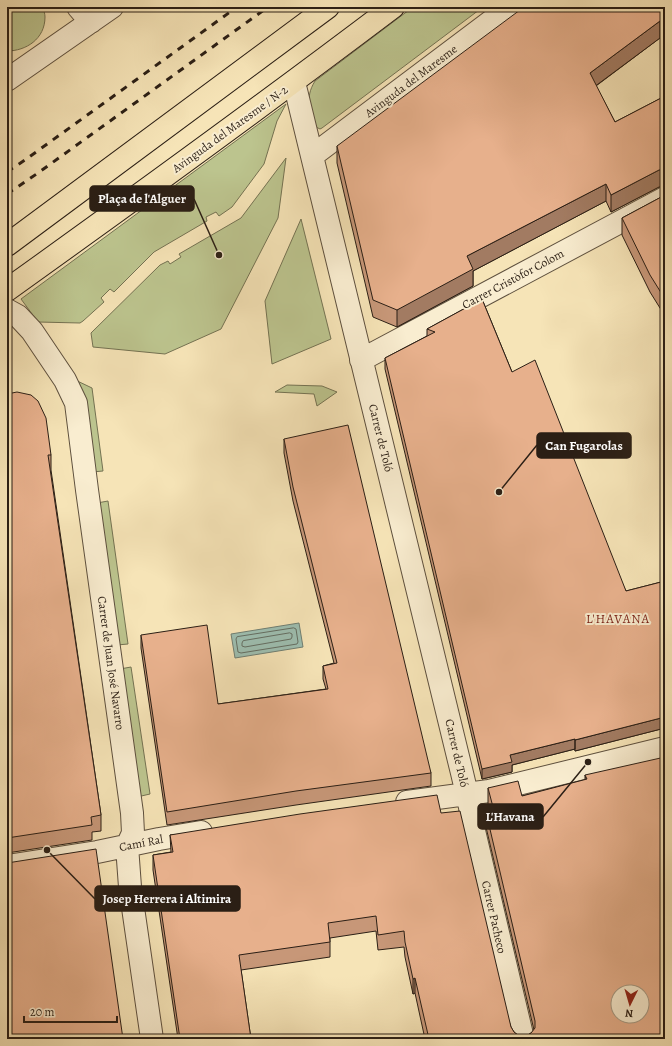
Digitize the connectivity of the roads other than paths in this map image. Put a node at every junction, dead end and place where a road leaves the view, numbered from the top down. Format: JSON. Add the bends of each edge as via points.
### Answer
{"nodes":[{"id":1,"x":112,"y":7,"type":"edge"},
{"id":2,"x":328,"y":7,"type":"edge"},
{"id":3,"x":393,"y":7,"type":"edge"},
{"id":4,"x":510,"y":7,"type":"edge"},
{"id":5,"x":84,"y":14,"type":"edge"},
{"id":6,"x":7,"y":80,"type":"edge"},
{"id":7,"x":294,"y":82,"type":"junction"},
{"id":8,"x":312,"y":156,"type":"junction"},
{"id":9,"x":665,"y":198,"type":"edge"},
{"id":10,"x":7,"y":244,"type":"edge"},
{"id":11,"x":7,"y":290,"type":"edge"},
{"id":12,"x":7,"y":310,"type":"edge"},
{"id":13,"x":361,"y":360,"type":"junction"},
{"id":14,"x":665,"y":748,"type":"edge"},
{"id":15,"x":467,"y":794,"type":"junction"},
{"id":16,"x":391,"y":805,"type":"edge"},
{"id":17,"x":221,"y":829,"type":"edge"},
{"id":18,"x":127,"y":846,"type":"junction"},
{"id":19,"x":7,"y":866,"type":"edge"},
{"id":20,"x":152,"y":1039,"type":"edge"},
{"id":21,"x":523,"y":1039,"type":"edge"}],
"edges":[{"from":1,"to":5,"type":"street"},
{"from":2,"to":10,"type":"main road"},
{"from":3,"to":7,"type":"main road","name":"Avinguda del Maresme / N-2"},
{"from":4,"to":8,"type":"street","name":"Avinguda del Maresme"},
{"from":5,"to":6,"type":"street"},
{"from":7,"to":8,"type":"street","name":"Carrer de Toló"},
{"from":7,"to":11,"type":"main road","name":"Avinguda del Maresme / N-2"},
{"from":8,"to":13,"type":"street","name":"Carrer de Toló"},
{"from":9,"to":13,"type":"street","name":"Carrer Cristòfor Colom"},
{"from":12,"to":18,"type":"street","name":"Carrer de Juan José Navarro","via":[[18,316],[32,331],[65,380],[76,403],[132,813],[132,833]]},
{"from":13,"to":15,"type":"street","name":"Carrer de Toló"},
{"from":14,"to":15,"type":"street","via":[[489,791]]},
{"from":15,"to":16,"type":"street"},
{"from":15,"to":21,"type":"street","name":"Carrer Pacheco"},
{"from":17,"to":18,"type":"street","name":"Camí Ral"},
{"from":18,"to":19,"type":"street","name":"Camí Ral"},
{"from":18,"to":20,"type":"street","name":"Carrer de Juan José Navarro","via":[[130,887]]}]}
